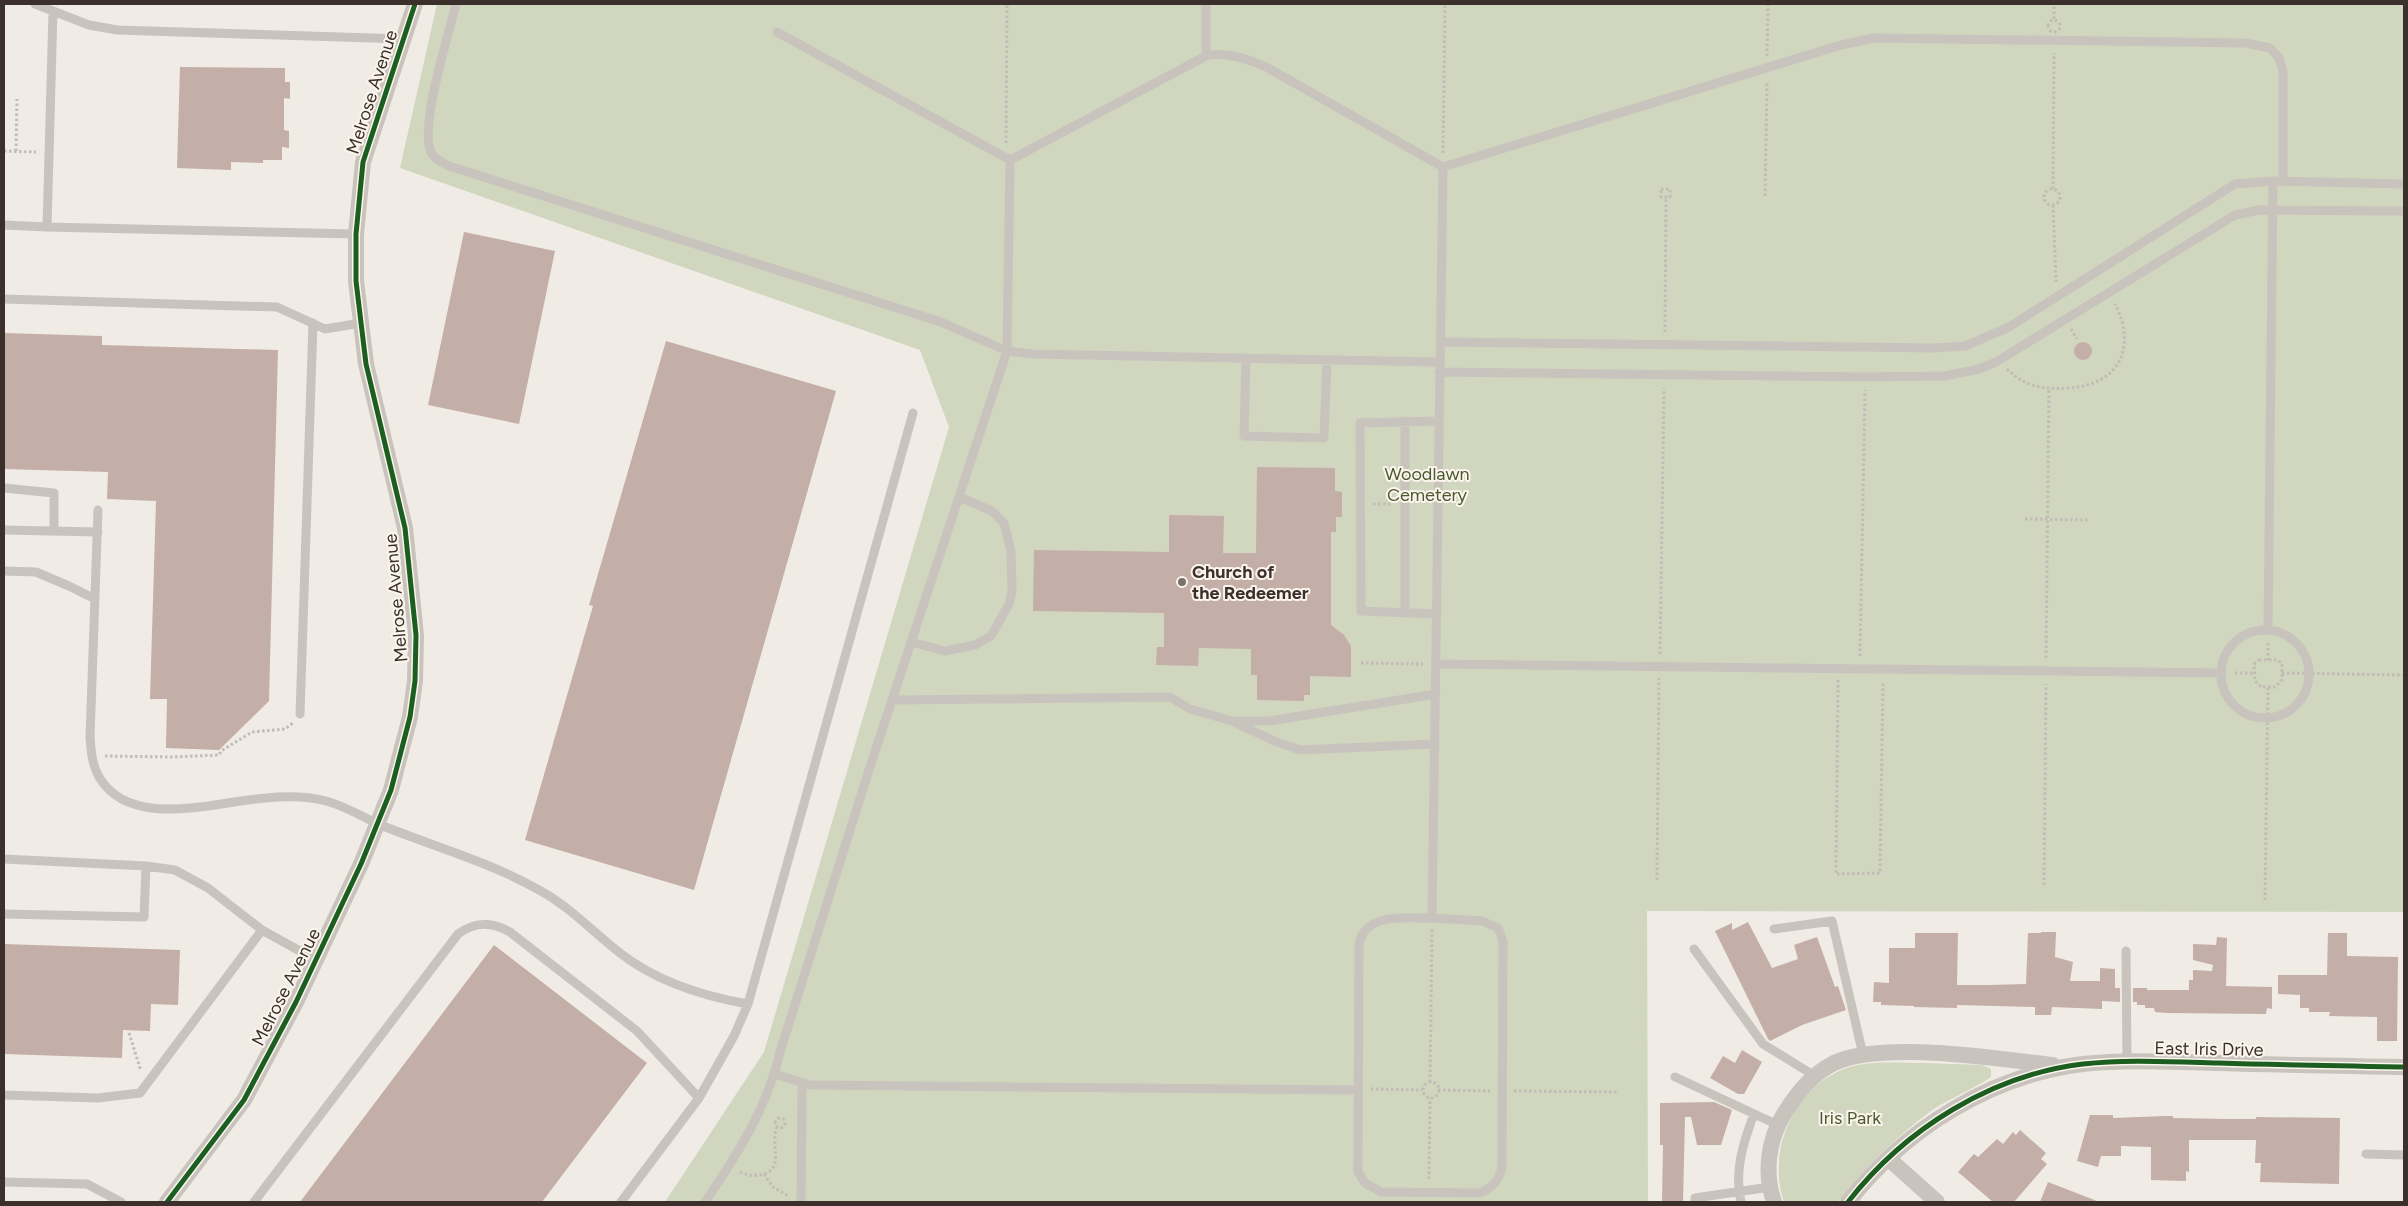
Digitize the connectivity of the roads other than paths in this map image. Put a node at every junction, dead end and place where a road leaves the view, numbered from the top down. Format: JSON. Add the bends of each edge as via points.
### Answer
{"nodes":[{"id":1,"x":35,"y":4,"type":"edge"},
{"id":2,"x":415,"y":4,"type":"edge"},
{"id":3,"x":456,"y":4,"type":"edge"},
{"id":4,"x":1206,"y":4,"type":"edge"},
{"id":5,"x":53,"y":11,"type":"junction"},
{"id":6,"x":777,"y":32,"type":"dead end"},
{"id":7,"x":403,"y":40,"type":"junction"},
{"id":8,"x":1206,"y":56,"type":"junction"},
{"id":9,"x":1008,"y":158,"type":"junction"},
{"id":10,"x":1443,"y":166,"type":"junction"},
{"id":11,"x":2273,"y":181,"type":"junction"},
{"id":12,"x":2282,"y":182,"type":"junction"},
{"id":13,"x":2404,"y":184,"type":"edge"},
{"id":14,"x":2274,"y":211,"type":"junction"},
{"id":15,"x":2404,"y":212,"type":"edge"},
{"id":16,"x":4,"y":225,"type":"edge"},
{"id":17,"x":47,"y":227,"type":"junction"},
{"id":18,"x":356,"y":234,"type":"junction"},
{"id":19,"x":4,"y":299,"type":"edge"},
{"id":20,"x":313,"y":323,"type":"junction"},
{"id":21,"x":361,"y":323,"type":"junction"},
{"id":22,"x":1440,"y":342,"type":"junction"},
{"id":23,"x":1007,"y":351,"type":"junction"},
{"id":24,"x":1246,"y":358,"type":"junction"},
{"id":25,"x":1327,"y":360,"type":"junction"},
{"id":26,"x":1440,"y":362,"type":"junction"},
{"id":27,"x":1439,"y":372,"type":"junction"},
{"id":28,"x":913,"y":413,"type":"dead end"},
{"id":29,"x":1405,"y":421,"type":"junction"},
{"id":30,"x":1439,"y":421,"type":"junction"},
{"id":31,"x":4,"y":488,"type":"edge"},
{"id":32,"x":959,"y":497,"type":"junction"},
{"id":33,"x":98,"y":510,"type":"dead end"},
{"id":34,"x":4,"y":530,"type":"edge"},
{"id":35,"x":54,"y":532,"type":"junction"},
{"id":36,"x":98,"y":532,"type":"junction"},
{"id":37,"x":4,"y":571,"type":"edge"},
{"id":38,"x":94,"y":599,"type":"junction"},
{"id":39,"x":1406,"y":612,"type":"junction"},
{"id":40,"x":1437,"y":614,"type":"junction"},
{"id":41,"x":2268,"y":630,"type":"junction"},
{"id":42,"x":911,"y":642,"type":"junction"},
{"id":43,"x":1437,"y":664,"type":"junction"},
{"id":44,"x":2222,"y":673,"type":"junction"},
{"id":45,"x":1436,"y":694,"type":"junction"},
{"id":46,"x":892,"y":700,"type":"junction"},
{"id":47,"x":300,"y":714,"type":"road end"},
{"id":48,"x":1232,"y":721,"type":"junction"},
{"id":49,"x":1435,"y":744,"type":"junction"},
{"id":50,"x":378,"y":823,"type":"junction"},
{"id":51,"x":4,"y":859,"type":"edge"},
{"id":52,"x":146,"y":866,"type":"junction"},
{"id":53,"x":4,"y":914,"type":"edge"},
{"id":54,"x":1432,"y":918,"type":"junction"},
{"id":55,"x":1774,"y":929,"type":"dead end"},
{"id":56,"x":262,"y":930,"type":"junction"},
{"id":57,"x":1694,"y":950,"type":"dead end"},
{"id":58,"x":2126,"y":951,"type":"dead end"},
{"id":59,"x":316,"y":960,"type":"junction"},
{"id":60,"x":748,"y":1004,"type":"junction"},
{"id":61,"x":1862,"y":1055,"type":"junction"},
{"id":62,"x":2127,"y":1062,"type":"junction"},
{"id":63,"x":2066,"y":1067,"type":"junction"},
{"id":64,"x":2404,"y":1067,"type":"edge"},
{"id":65,"x":775,"y":1074,"type":"junction"},
{"id":66,"x":1815,"y":1076,"type":"junction"},
{"id":67,"x":1675,"y":1077,"type":"dead end"},
{"id":68,"x":802,"y":1083,"type":"junction"},
{"id":69,"x":1358,"y":1090,"type":"junction"},
{"id":70,"x":4,"y":1095,"type":"edge"},
{"id":71,"x":700,"y":1098,"type":"junction"},
{"id":72,"x":1754,"y":1114,"type":"junction"},
{"id":73,"x":1778,"y":1125,"type":"junction"},
{"id":74,"x":2366,"y":1154,"type":"dead end"},
{"id":75,"x":2404,"y":1155,"type":"edge"},
{"id":76,"x":1889,"y":1159,"type":"junction"},
{"id":77,"x":4,"y":1182,"type":"edge"},
{"id":78,"x":1739,"y":1192,"type":"junction"},
{"id":79,"x":1772,"y":1195,"type":"edge"},
{"id":80,"x":801,"y":1200,"type":"edge"},
{"id":81,"x":121,"y":1202,"type":"edge"},
{"id":82,"x":167,"y":1202,"type":"edge"},
{"id":83,"x":254,"y":1202,"type":"edge"},
{"id":84,"x":621,"y":1202,"type":"edge"},
{"id":85,"x":706,"y":1202,"type":"edge"},
{"id":86,"x":1695,"y":1202,"type":"edge"},
{"id":87,"x":1741,"y":1202,"type":"edge"},
{"id":88,"x":1848,"y":1202,"type":"edge"},
{"id":89,"x":1936,"y":1202,"type":"edge"}],
"edges":[{"from":1,"to":5,"type":"lane"},
{"from":2,"to":7,"type":"street","name":"Melrose Avenue"},
{"from":3,"to":23,"type":"lane","via":[[430,114],[428,142],[437,160],[941,322]]},
{"from":4,"to":8,"type":"lane"},
{"from":5,"to":7,"type":"lane","via":[[89,25],[117,30]]},
{"from":5,"to":17,"type":"lane"},
{"from":6,"to":9,"type":"lane"},
{"from":7,"to":18,"type":"street","name":"Melrose Avenue","via":[[363,162]]},
{"from":8,"to":9,"type":"lane"},
{"from":8,"to":10,"type":"lane","via":[[1233,56],[1266,67]]},
{"from":9,"to":23,"type":"lane"},
{"from":10,"to":12,"type":"lane","via":[[1841,45],[1874,38],[2246,43],[2270,48],[2279,58],[2283,71]]},
{"from":10,"to":22,"type":"lane"},
{"from":11,"to":12,"type":"lane"},
{"from":11,"to":14,"type":"lane"},
{"from":11,"to":22,"type":"lane","via":[[2246,182],[2226,188],[2009,327],[1964,346]]},
{"from":12,"to":13,"type":"lane"},
{"from":14,"to":15,"type":"lane"},
{"from":14,"to":27,"type":"lane","via":[[2235,215],[1996,362],[1945,376]]},
{"from":14,"to":41,"type":"lane"},
{"from":16,"to":17,"type":"lane"},
{"from":17,"to":18,"type":"lane"},
{"from":18,"to":21,"type":"street","name":"Melrose Avenue","via":[[356,281]]},
{"from":19,"to":20,"type":"lane","via":[[277,308]]},
{"from":20,"to":21,"type":"lane","via":[[325,329]]},
{"from":20,"to":47,"type":"lane"},
{"from":21,"to":50,"type":"street","name":"Melrose Avenue","via":[[366,364],[405,528],[416,635],[410,717],[394,781]]},
{"from":22,"to":26,"type":"lane"},
{"from":23,"to":24,"type":"lane"},
{"from":23,"to":32,"type":"lane"},
{"from":24,"to":25,"type":"lane"},
{"from":24,"to":25,"type":"lane","via":[[1244,436],[1324,438]]},
{"from":25,"to":26,"type":"lane"},
{"from":26,"to":27,"type":"lane"},
{"from":27,"to":30,"type":"lane"},
{"from":28,"to":60,"type":"lane"},
{"from":29,"to":30,"type":"lane"},
{"from":29,"to":39,"type":"lane"},
{"from":29,"to":39,"type":"lane","via":[[1360,422],[1360,504],[1361,610]]},
{"from":30,"to":40,"type":"lane"},
{"from":31,"to":35,"type":"lane","via":[[54,493]]},
{"from":32,"to":42,"type":"lane"},
{"from":32,"to":42,"type":"lane","via":[[992,512],[1004,523],[1011,551],[1009,604],[991,636],[975,645],[945,651]]},
{"from":33,"to":36,"type":"lane"},
{"from":34,"to":35,"type":"lane"},
{"from":35,"to":36,"type":"lane"},
{"from":36,"to":38,"type":"lane"},
{"from":37,"to":38,"type":"lane","via":[[36,572]]},
{"from":38,"to":50,"type":"lane","via":[[90,704],[92,755],[100,778],[114,794],[145,806],[182,810],[266,798],[309,798],[343,807]]},
{"from":39,"to":40,"type":"lane"},
{"from":40,"to":43,"type":"lane"},
{"from":41,"to":44,"type":"lane","via":[[2250,633],[2235,643],[2225,658]]},
{"from":41,"to":44,"type":"lane","via":[[2295,642],[2305,655],[2309,674],[2306,691],[2296,706],[2282,715],[2267,718],[2251,716],[2236,707],[2226,694]]},
{"from":42,"to":46,"type":"lane"},
{"from":43,"to":44,"type":"lane"},
{"from":43,"to":45,"type":"lane"},
{"from":45,"to":48,"type":"lane","via":[[1269,721]]},
{"from":45,"to":49,"type":"lane"},
{"from":46,"to":48,"type":"lane","via":[[1170,697],[1190,709]]},
{"from":46,"to":65,"type":"lane"},
{"from":48,"to":49,"type":"lane","via":[[1300,750]]},
{"from":49,"to":54,"type":"lane"},
{"from":50,"to":59,"type":"street","name":"Melrose Avenue"},
{"from":50,"to":60,"type":"lane","via":[[540,890],[621,954],[673,985]]},
{"from":51,"to":52,"type":"lane"},
{"from":52,"to":53,"type":"lane","via":[[144,917]]},
{"from":52,"to":56,"type":"lane","via":[[174,870],[190,877]]},
{"from":54,"to":69,"type":"lane","via":[[1382,920],[1368,926],[1360,938]]},
{"from":54,"to":69,"type":"lane","via":[[1482,921],[1495,926],[1502,936],[1505,956],[1504,1091],[1502,1167],[1498,1180],[1489,1189],[1478,1193],[1381,1192],[1370,1187],[1361,1178],[1358,1165]]},
{"from":55,"to":61,"type":"lane","via":[[1832,920]]},
{"from":56,"to":59,"type":"lane"},
{"from":56,"to":70,"type":"lane","via":[[140,1093],[98,1098]]},
{"from":57,"to":66,"type":"lane","via":[[1763,1044]]},
{"from":58,"to":62,"type":"lane"},
{"from":59,"to":82,"type":"street","name":"Melrose Avenue","via":[[244,1100]]},
{"from":60,"to":71,"type":"lane"},
{"from":61,"to":63,"type":"street","name":"East Iris Drive","via":[[1912,1053]]},
{"from":61,"to":66,"type":"street","name":"East Iris Drive","via":[[1834,1063]]},
{"from":62,"to":63,"type":"street","name":"East Iris Drive"},
{"from":62,"to":64,"type":"street","name":"East Iris Drive"},
{"from":63,"to":76,"type":"street","name":"East Iris Drive","via":[[2005,1082],[1979,1095],[1932,1122]]},
{"from":65,"to":68,"type":"lane"},
{"from":65,"to":85,"type":"lane","via":[[748,1132]]},
{"from":66,"to":73,"type":"street","name":"East Iris Drive","via":[[1800,1090]]},
{"from":67,"to":72,"type":"lane"},
{"from":68,"to":69,"type":"lane"},
{"from":68,"to":80,"type":"lane"},
{"from":71,"to":83,"type":"lane","via":[[637,1031],[510,932],[497,926],[477,924],[458,934]]},
{"from":71,"to":84,"type":"lane"},
{"from":72,"to":73,"type":"lane"},
{"from":72,"to":78,"type":"lane","via":[[1740,1154]]},
{"from":73,"to":79,"type":"street","name":"East Iris Drive","via":[[1770,1152]]},
{"from":74,"to":75,"type":"lane"},
{"from":76,"to":88,"type":"street","name":"East Iris Drive"},
{"from":76,"to":89,"type":"street"},
{"from":77,"to":81,"type":"lane","via":[[87,1184]]},
{"from":78,"to":79,"type":"lane"},
{"from":78,"to":86,"type":"lane","via":[[1694,1198]]},
{"from":78,"to":87,"type":"lane"}]}
